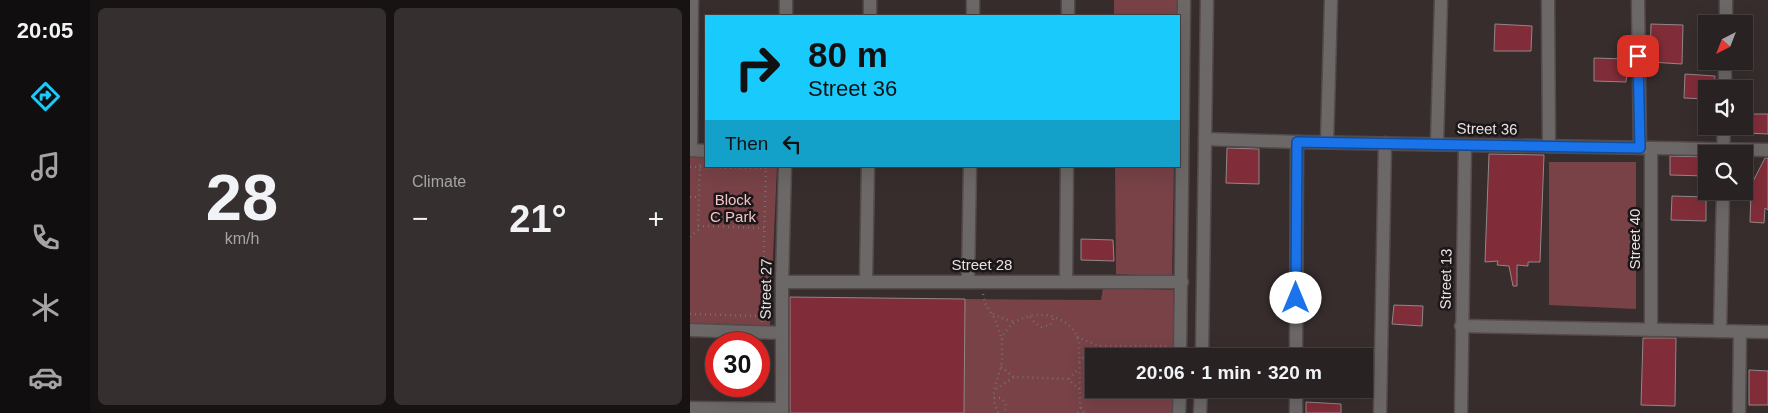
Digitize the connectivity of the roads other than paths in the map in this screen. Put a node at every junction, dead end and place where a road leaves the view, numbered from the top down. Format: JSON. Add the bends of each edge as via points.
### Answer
{"nodes":[{"id":1,"x":692,"y":0,"type":"edge"},
{"id":2,"x":786,"y":0,"type":"edge"},
{"id":3,"x":973,"y":0,"type":"edge"},
{"id":4,"x":1068,"y":0,"type":"edge"},
{"id":5,"x":1184,"y":0,"type":"edge"},
{"id":6,"x":1207,"y":0,"type":"edge"},
{"id":7,"x":1331,"y":0,"type":"edge"},
{"id":8,"x":1441,"y":0,"type":"edge"},
{"id":9,"x":1548,"y":0,"type":"edge"},
{"id":10,"x":1638,"y":0,"type":"edge"},
{"id":11,"x":1726,"y":0,"type":"edge"},
{"id":12,"x":870,"y":2,"type":"dead end"},
{"id":13,"x":786,"y":15,"type":"edge"},
{"id":14,"x":870,"y":15,"type":"edge"},
{"id":15,"x":973,"y":15,"type":"edge"},
{"id":16,"x":1068,"y":15,"type":"edge"},
{"id":17,"x":1726,"y":15,"type":"edge"},
{"id":18,"x":1205,"y":139,"type":"junction"},
{"id":19,"x":1297,"y":142,"type":"junction"},
{"id":20,"x":1327,"y":142,"type":"junction"},
{"id":21,"x":1385,"y":143,"type":"junction"},
{"id":22,"x":1437,"y":144,"type":"junction"},
{"id":23,"x":1465,"y":145,"type":"junction"},
{"id":24,"x":1549,"y":146,"type":"junction"},
{"id":25,"x":1645,"y":148,"type":"junction"},
{"id":26,"x":697,"y":150,"type":"edge"},
{"id":27,"x":1768,"y":150,"type":"edge"},
{"id":28,"x":1698,"y":151,"type":"edge"},
{"id":29,"x":1753,"y":151,"type":"edge"},
{"id":30,"x":785,"y":167,"type":"edge"},
{"id":31,"x":868,"y":167,"type":"edge"},
{"id":32,"x":970,"y":167,"type":"edge"},
{"id":33,"x":1067,"y":167,"type":"edge"},
{"id":34,"x":1182,"y":197,"type":"junction"},
{"id":35,"x":1204,"y":198,"type":"junction"},
{"id":36,"x":1723,"y":200,"type":"edge"},
{"id":37,"x":866,"y":281,"type":"junction"},
{"id":38,"x":782,"y":282,"type":"junction"},
{"id":39,"x":974,"y":282,"type":"junction"},
{"id":40,"x":1066,"y":282,"type":"junction"},
{"id":41,"x":1182,"y":282,"type":"junction"},
{"id":42,"x":1461,"y":326,"type":"junction"},
{"id":43,"x":690,"y":330,"type":"edge"},
{"id":44,"x":1651,"y":330,"type":"junction"},
{"id":45,"x":1720,"y":331,"type":"junction"},
{"id":46,"x":1740,"y":332,"type":"junction"},
{"id":47,"x":1768,"y":332,"type":"edge"},
{"id":48,"x":782,"y":333,"type":"junction"},
{"id":49,"x":1180,"y":348,"type":"edge"},
{"id":50,"x":1202,"y":348,"type":"edge"},
{"id":51,"x":1296,"y":348,"type":"edge"},
{"id":52,"x":1180,"y":398,"type":"edge"},
{"id":53,"x":1201,"y":398,"type":"edge"},
{"id":54,"x":1296,"y":398,"type":"edge"},
{"id":55,"x":690,"y":408,"type":"edge"},
{"id":56,"x":782,"y":411,"type":"edge"},
{"id":57,"x":1179,"y":413,"type":"edge"},
{"id":58,"x":1200,"y":413,"type":"edge"},
{"id":59,"x":1296,"y":413,"type":"edge"},
{"id":60,"x":1380,"y":413,"type":"edge"},
{"id":61,"x":1460,"y":413,"type":"edge"},
{"id":62,"x":1739,"y":413,"type":"edge"}],
"edges":[{"from":1,"to":26,"type":"street"},
{"from":2,"to":13,"type":"street"},
{"from":3,"to":15,"type":"street"},
{"from":4,"to":16,"type":"street"},
{"from":5,"to":34,"type":"street"},
{"from":6,"to":18,"type":"street"},
{"from":7,"to":20,"type":"street"},
{"from":8,"to":22,"type":"street"},
{"from":9,"to":24,"type":"street"},
{"from":10,"to":25,"type":"street","name":"Street 40"},
{"from":11,"to":17,"type":"street"},
{"from":12,"to":14,"type":"street"},
{"from":18,"to":19,"type":"street","name":"Street 36"},
{"from":18,"to":35,"type":"street"},
{"from":19,"to":20,"type":"street","name":"Street 36"},
{"from":19,"to":51,"type":"street"},
{"from":20,"to":21,"type":"street","name":"Street 36"},
{"from":21,"to":22,"type":"street","name":"Street 36"},
{"from":21,"to":60,"type":"street"},
{"from":22,"to":23,"type":"street","name":"Street 36"},
{"from":23,"to":24,"type":"street","name":"Street 36"},
{"from":23,"to":42,"type":"street","name":"Street 13"},
{"from":24,"to":25,"type":"street","name":"Street 36"},
{"from":25,"to":28,"type":"street","name":"Street 36"},
{"from":25,"to":44,"type":"street","name":"Street 40"},
{"from":27,"to":29,"type":"street","name":"Street 36"},
{"from":30,"to":38,"type":"street","name":"Street 27"},
{"from":31,"to":37,"type":"street"},
{"from":32,"to":39,"type":"street"},
{"from":33,"to":40,"type":"street"},
{"from":34,"to":35,"type":"street"},
{"from":34,"to":41,"type":"street"},
{"from":35,"to":50,"type":"street"},
{"from":36,"to":45,"type":"street"},
{"from":37,"to":38,"type":"street","name":"Street 28"},
{"from":37,"to":39,"type":"street","name":"Street 28"},
{"from":38,"to":48,"type":"street","name":"Street 27"},
{"from":39,"to":40,"type":"street","name":"Street 28"},
{"from":40,"to":41,"type":"street","name":"Street 28"},
{"from":41,"to":49,"type":"street"},
{"from":42,"to":44,"type":"street"},
{"from":42,"to":61,"type":"street","name":"Street 13"},
{"from":43,"to":48,"type":"street"},
{"from":44,"to":45,"type":"street"},
{"from":45,"to":46,"type":"street"},
{"from":46,"to":47,"type":"street"},
{"from":46,"to":62,"type":"street"},
{"from":48,"to":56,"type":"street","name":"Street 27"},
{"from":52,"to":57,"type":"street"},
{"from":53,"to":58,"type":"street"},
{"from":54,"to":59,"type":"street"},
{"from":55,"to":56,"type":"street"}]}
